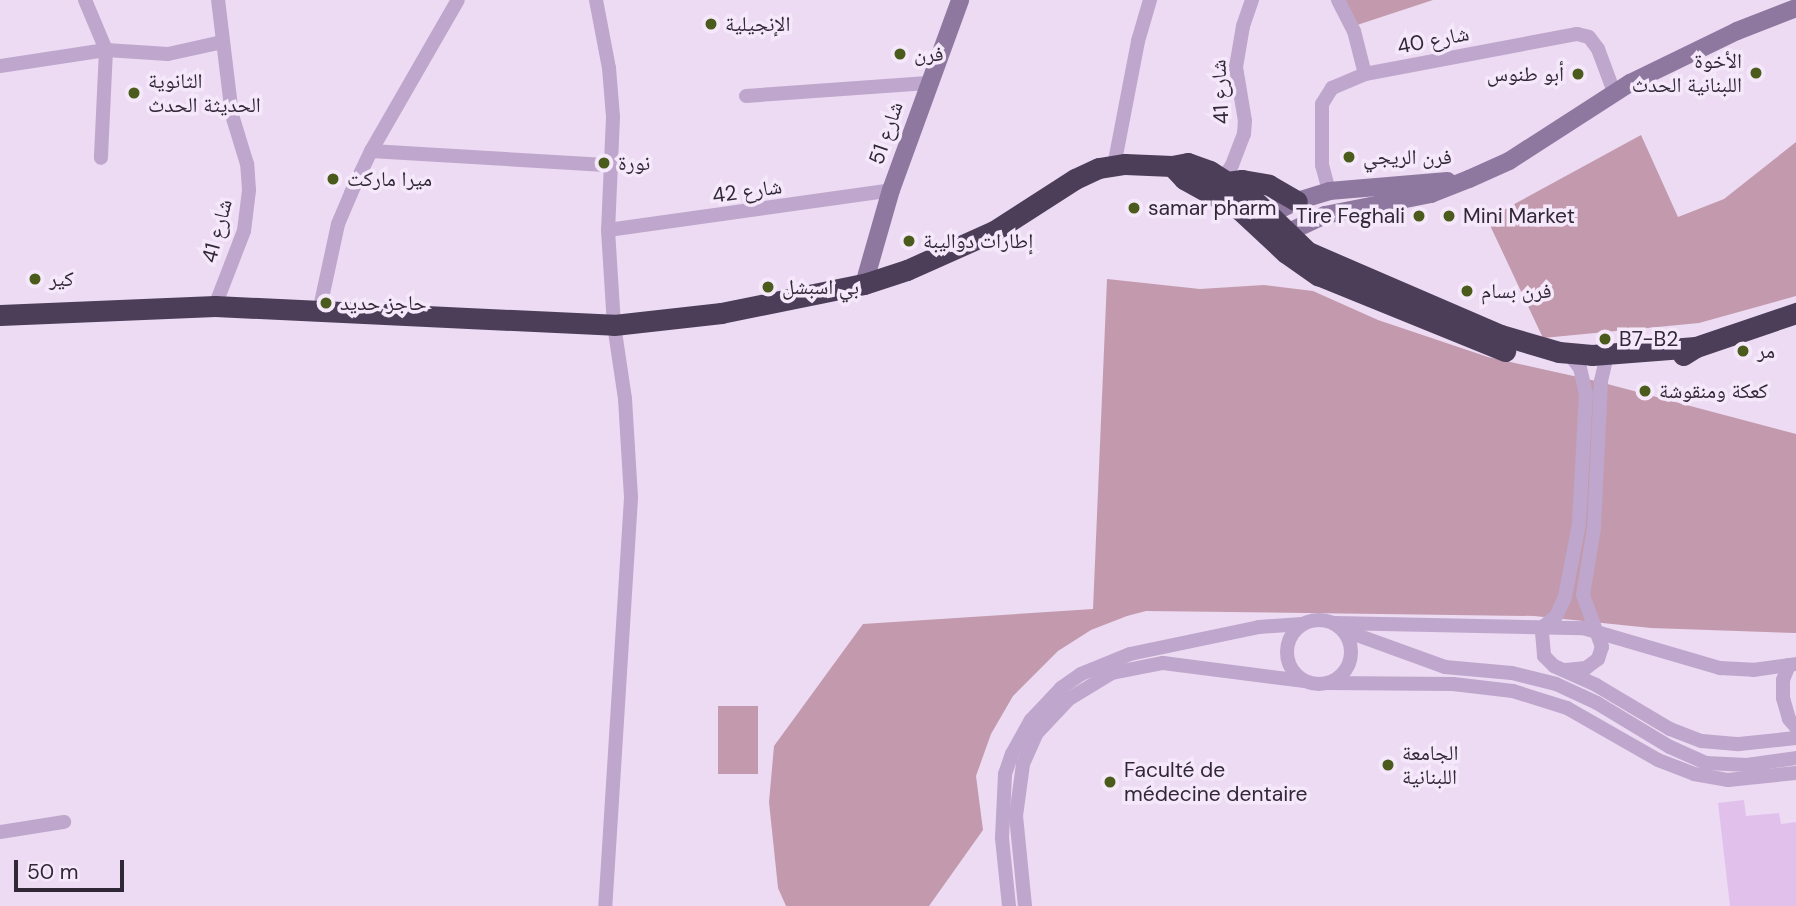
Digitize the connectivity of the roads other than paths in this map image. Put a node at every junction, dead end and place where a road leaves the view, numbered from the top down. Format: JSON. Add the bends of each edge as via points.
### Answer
{"nodes":[{"id":1,"x":85,"y":0,"type":"edge"},
{"id":2,"x":218,"y":0,"type":"edge"},
{"id":3,"x":458,"y":0,"type":"edge"},
{"id":4,"x":596,"y":0,"type":"edge"},
{"id":5,"x":960,"y":0,"type":"edge"},
{"id":6,"x":1150,"y":0,"type":"edge"},
{"id":7,"x":1252,"y":0,"type":"edge"},
{"id":8,"x":1338,"y":0,"type":"edge"},
{"id":9,"x":1796,"y":8,"type":"edge"},
{"id":10,"x":222,"y":42,"type":"junction"},
{"id":11,"x":106,"y":50,"type":"junction"},
{"id":12,"x":0,"y":66,"type":"edge"},
{"id":13,"x":1365,"y":74,"type":"junction"},
{"id":14,"x":928,"y":83,"type":"junction"},
{"id":15,"x":1615,"y":92,"type":"junction"},
{"id":16,"x":746,"y":96,"type":"dead end"},
{"id":17,"x":371,"y":151,"type":"junction"},
{"id":18,"x":101,"y":158,"type":"dead end"},
{"id":19,"x":610,"y":165,"type":"junction"},
{"id":20,"x":1114,"y":166,"type":"junction"},
{"id":21,"x":1172,"y":166,"type":"junction"},
{"id":22,"x":1469,"y":179,"type":"junction"},
{"id":23,"x":1225,"y":180,"type":"junction"},
{"id":24,"x":891,"y":190,"type":"junction"},
{"id":25,"x":1329,"y":191,"type":"junction"},
{"id":26,"x":1297,"y":201,"type":"junction"},
{"id":27,"x":1262,"y":218,"type":"junction"},
{"id":28,"x":608,"y":230,"type":"junction"},
{"id":29,"x":1279,"y":236,"type":"junction"},
{"id":30,"x":864,"y":284,"type":"junction"},
{"id":31,"x":215,"y":306,"type":"junction"},
{"id":32,"x":319,"y":312,"type":"junction"},
{"id":33,"x":1796,"y":313,"type":"edge"},
{"id":34,"x":0,"y":315,"type":"edge"},
{"id":35,"x":614,"y":325,"type":"junction"},
{"id":36,"x":1575,"y":361,"type":"junction"},
{"id":37,"x":1605,"y":362,"type":"junction"},
{"id":38,"x":1302,"y":624,"type":"junction"},
{"id":39,"x":1544,"y":626,"type":"junction"},
{"id":40,"x":1339,"y":627,"type":"junction"},
{"id":41,"x":1597,"y":631,"type":"junction"},
{"id":42,"x":1793,"y":665,"type":"edge"},
{"id":43,"x":1566,"y":670,"type":"junction"},
{"id":44,"x":1303,"y":681,"type":"junction"},
{"id":45,"x":1329,"y":683,"type":"junction"},
{"id":46,"x":1796,"y":727,"type":"edge"},
{"id":47,"x":1796,"y":738,"type":"edge"},
{"id":48,"x":1796,"y":760,"type":"edge"},
{"id":49,"x":1790,"y":774,"type":"edge"},
{"id":50,"x":64,"y":822,"type":"dead end"},
{"id":51,"x":0,"y":832,"type":"edge"},
{"id":52,"x":606,"y":906,"type":"edge"},
{"id":53,"x":1009,"y":906,"type":"edge"},
{"id":54,"x":1025,"y":906,"type":"edge"}],
"edges":[{"from":1,"to":11,"type":"street"},
{"from":2,"to":10,"type":"street","name":"شارع 41"},
{"from":3,"to":17,"type":"street"},
{"from":4,"to":19,"type":"street","via":[[609,68]]},
{"from":5,"to":14,"type":"main road","name":"شارع 51"},
{"from":6,"to":20,"type":"street"},
{"from":7,"to":23,"type":"street","name":"شارع 41","via":[[1236,67],[1244,134]]},
{"from":8,"to":13,"type":"street","via":[[1354,31]]},
{"from":9,"to":15,"type":"main road","via":[[1737,31]]},
{"from":10,"to":11,"type":"street","via":[[168,54]]},
{"from":10,"to":31,"type":"street","name":"شارع 41","via":[[249,190],[244,231]]},
{"from":11,"to":12,"type":"street"},
{"from":11,"to":18,"type":"street"},
{"from":13,"to":15,"type":"street","name":"شارع 40","via":[[1577,34],[1589,37],[1598,49]]},
{"from":13,"to":25,"type":"street","name":"شارع 40","via":[[1332,88],[1322,104],[1322,165]]},
{"from":14,"to":16,"type":"street"},
{"from":14,"to":24,"type":"main road","name":"شارع 51"},
{"from":15,"to":22,"type":"main road","via":[[1509,161]]},
{"from":17,"to":19,"type":"street"},
{"from":17,"to":32,"type":"street","via":[[338,224]]},
{"from":19,"to":28,"type":"street"},
{"from":20,"to":21,"type":"highway"},
{"from":20,"to":30,"type":"highway","via":[[1075,179],[994,231]]},
{"from":21,"to":23,"type":"highway","via":[[1188,163]]},
{"from":21,"to":27,"type":"highway","via":[[1184,179]]},
{"from":22,"to":25,"type":"main road"},
{"from":22,"to":29,"type":"main road","via":[[1431,194],[1325,215]]},
{"from":23,"to":26,"type":"highway","via":[[1269,185]]},
{"from":23,"to":27,"type":"highway"},
{"from":24,"to":28,"type":"street","name":"شارع 42"},
{"from":24,"to":30,"type":"main road","name":"شارع 51"},
{"from":25,"to":26,"type":"main road"},
{"from":26,"to":27,"type":"main road"},
{"from":27,"to":29,"type":"highway"},
{"from":28,"to":35,"type":"street"},
{"from":29,"to":36,"type":"highway","via":[[1332,264]]},
{"from":30,"to":35,"type":"highway","via":[[721,313]]},
{"from":31,"to":32,"type":"highway"},
{"from":31,"to":34,"type":"highway"},
{"from":32,"to":35,"type":"highway"},
{"from":33,"to":37,"type":"highway","via":[[1696,348]]},
{"from":35,"to":52,"type":"street","via":[[625,399],[631,498]]},
{"from":36,"to":37,"type":"highway"},
{"from":36,"to":39,"type":"street","via":[[1587,393],[1576,550],[1561,607]]},
{"from":37,"to":41,"type":"street","via":[[1594,528],[1584,595]]},
{"from":38,"to":40,"type":"street","via":[[1312,620]]},
{"from":38,"to":44,"type":"street","via":[[1293,632],[1286,653],[1288,664]]},
{"from":38,"to":53,"type":"street","via":[[1259,627],[1130,653],[1081,674],[1053,696],[1022,736],[1005,774],[1002,838]]},
{"from":39,"to":40,"type":"street"},
{"from":39,"to":41,"type":"street"},
{"from":39,"to":43,"type":"street","via":[[1544,656]]},
{"from":40,"to":45,"type":"street","via":[[1349,640],[1350,660],[1346,670]]},
{"from":40,"to":48,"type":"street","via":[[1437,665],[1512,673],[1556,684],[1706,762],[1747,765]]},
{"from":41,"to":42,"type":"street","via":[[1720,668]]},
{"from":41,"to":43,"type":"street","via":[[1602,647],[1598,659],[1586,668]]},
{"from":42,"to":46,"type":"street","via":[[1783,680],[1783,698]]},
{"from":43,"to":47,"type":"street","via":[[1670,729],[1702,741],[1740,744]]},
{"from":44,"to":45,"type":"street"},
{"from":44,"to":54,"type":"street","via":[[1163,663],[1112,673],[1069,699],[1037,733],[1023,764],[1016,816]]},
{"from":45,"to":49,"type":"street","via":[[1454,684],[1513,691],[1567,709],[1658,760],[1694,774],[1728,780]]},
{"from":48,"to":49,"type":"street"},
{"from":50,"to":51,"type":"street"}]}
